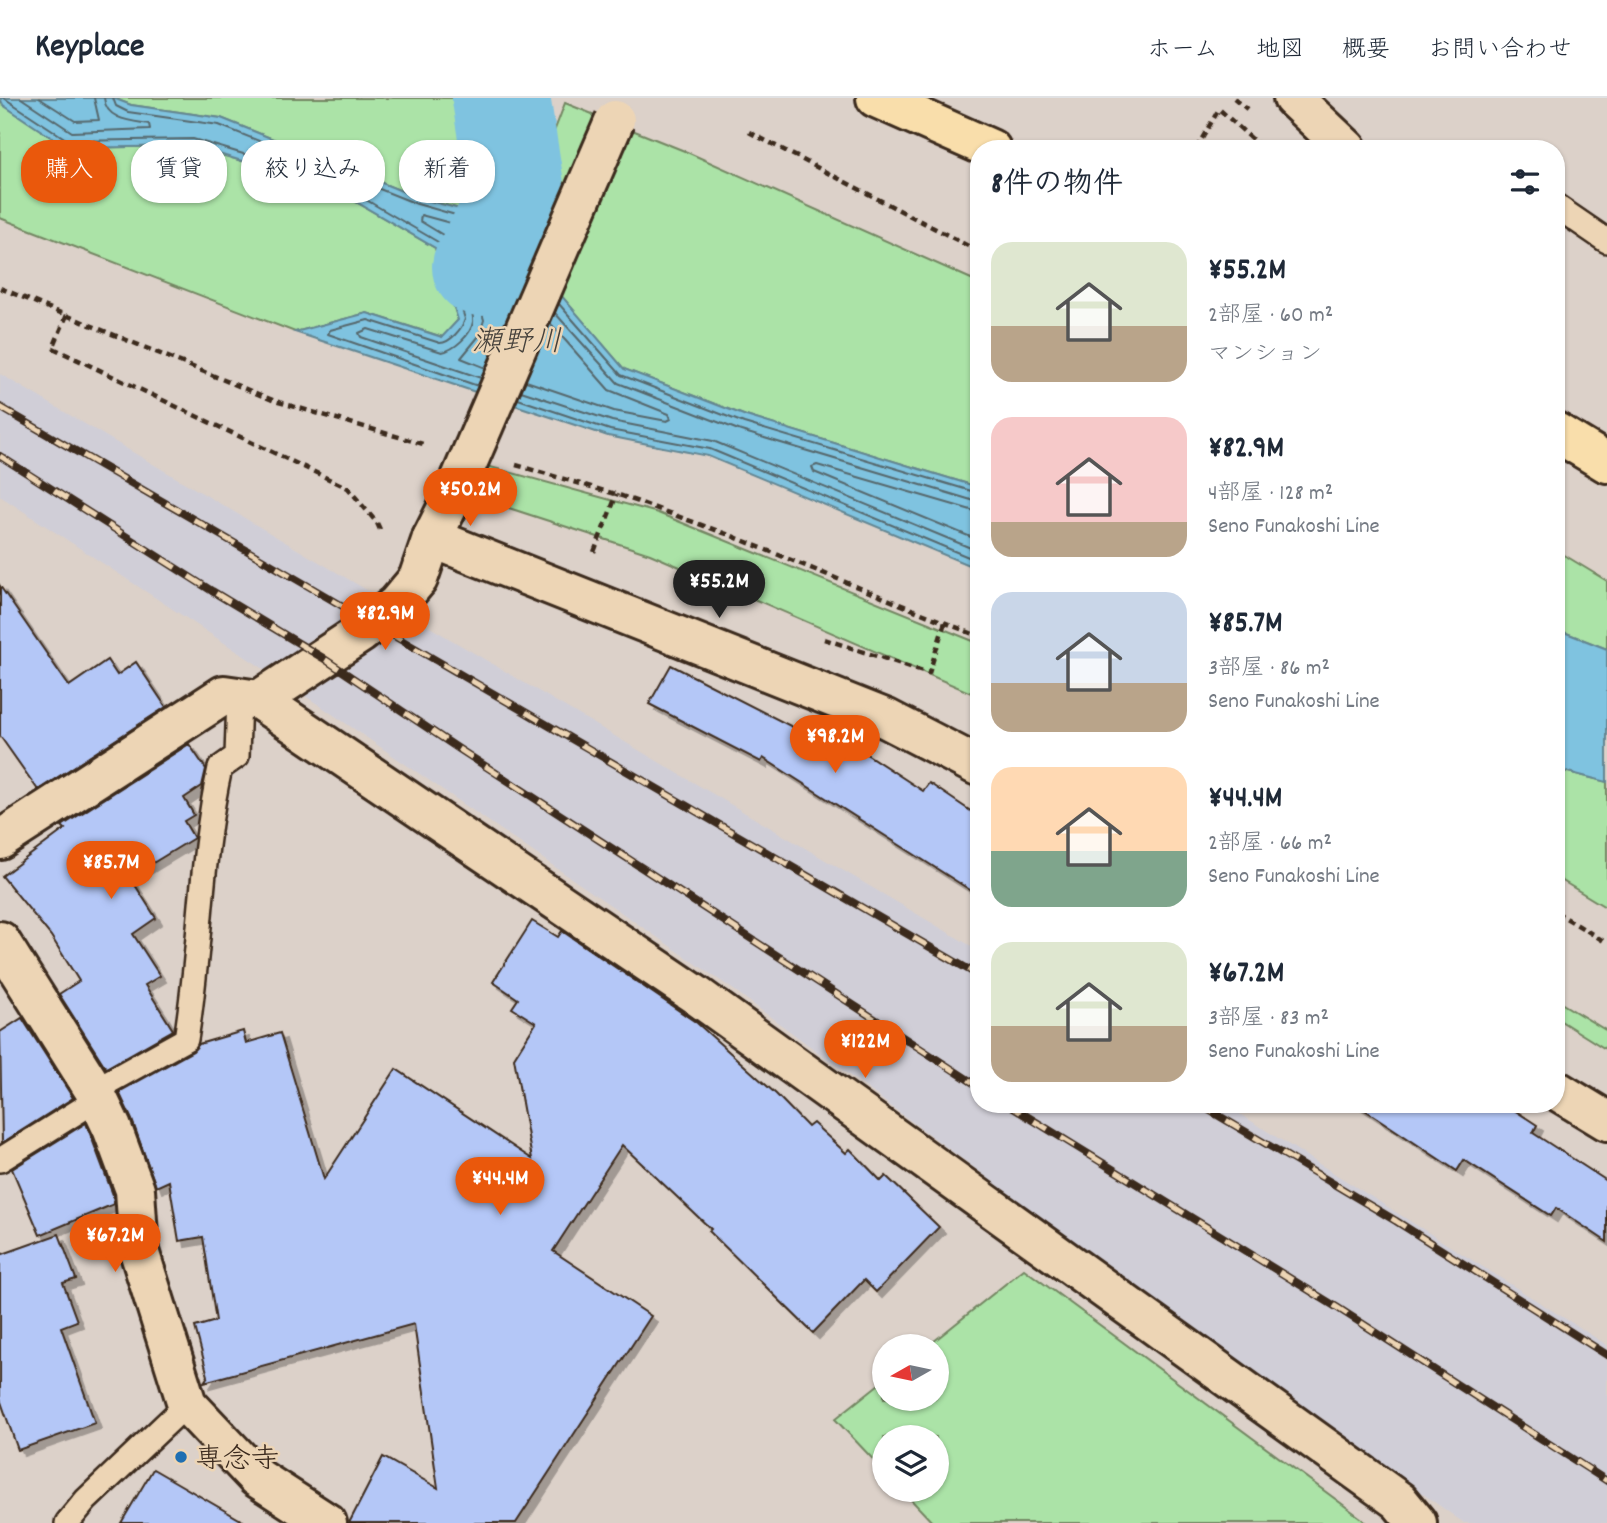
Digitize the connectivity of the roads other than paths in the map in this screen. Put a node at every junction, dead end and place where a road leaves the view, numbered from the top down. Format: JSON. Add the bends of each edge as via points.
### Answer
{"nodes":[{"id":1,"x":876,"y":98,"type":"edge"},
{"id":2,"x":1293,"y":98,"type":"edge"},
{"id":3,"x":620,"y":109,"type":"edge"},
{"id":4,"x":971,"y":140,"type":"edge"},
{"id":5,"x":1337,"y":140,"type":"edge"},
{"id":6,"x":1565,"y":212,"type":"edge"},
{"id":7,"x":1607,"y":241,"type":"edge"},
{"id":8,"x":1565,"y":437,"type":"edge"},
{"id":9,"x":1607,"y":463,"type":"edge"},
{"id":10,"x":432,"y":538,"type":"junction"},
{"id":11,"x":249,"y":699,"type":"junction"},
{"id":12,"x":970,"y":762,"type":"edge"},
{"id":13,"x":0,"y":840,"type":"edge"},
{"id":14,"x":0,"y":941,"type":"edge"},
{"id":15,"x":96,"y":1095,"type":"junction"},
{"id":16,"x":1565,"y":1095,"type":"edge"},
{"id":17,"x":1607,"y":1121,"type":"edge"},
{"id":18,"x":0,"y":1160,"type":"edge"},
{"id":19,"x":187,"y":1404,"type":"junction"},
{"id":20,"x":67,"y":1523,"type":"edge"},
{"id":21,"x":327,"y":1523,"type":"edge"},
{"id":22,"x":1417,"y":1523,"type":"edge"}],
"edges":[{"from":1,"to":4,"type":"highway"},
{"from":2,"to":5,"type":"street"},
{"from":3,"to":10,"type":"street","bridge":true},
{"from":6,"to":7,"type":"lane"},
{"from":8,"to":9,"type":"highway"},
{"from":10,"to":11,"type":"street","via":[[418,579],[397,604],[361,633]]},
{"from":10,"to":12,"type":"street","via":[[887,719]]},
{"from":11,"to":13,"type":"street","via":[[224,695]]},
{"from":11,"to":15,"type":"lane","via":[[237,756],[220,768],[201,887],[186,1039]]},
{"from":11,"to":22,"type":"street","via":[[696,995],[1399,1501]]},
{"from":14,"to":15,"type":"street"},
{"from":15,"to":18,"type":"lane"},
{"from":15,"to":19,"type":"street","via":[[135,1190],[139,1251]]},
{"from":16,"to":17,"type":"street"},
{"from":19,"to":20,"type":"lane"},
{"from":19,"to":21,"type":"street","via":[[256,1477]]}]}
